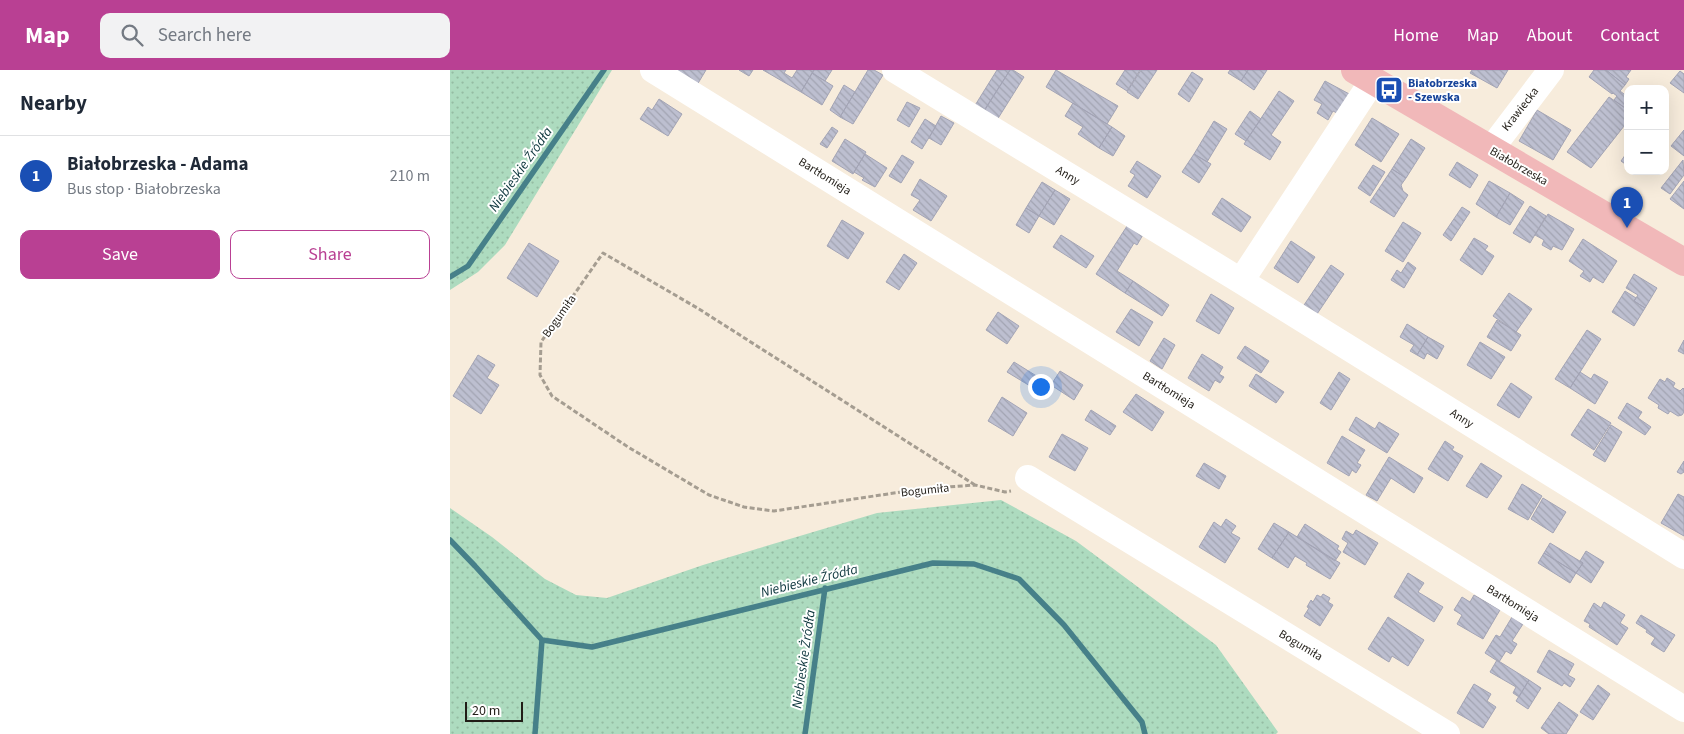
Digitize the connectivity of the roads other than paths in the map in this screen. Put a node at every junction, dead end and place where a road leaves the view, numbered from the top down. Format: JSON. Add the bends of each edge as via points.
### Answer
{"nodes":[{"id":1,"x":654,"y":70,"type":"edge"},
{"id":2,"x":895,"y":70,"type":"edge"},
{"id":3,"x":1551,"y":70,"type":"edge"},
{"id":4,"x":1364,"y":75,"type":"edge"},
{"id":5,"x":1491,"y":149,"type":"junction"},
{"id":6,"x":1684,"y":262,"type":"edge"},
{"id":7,"x":1241,"y":280,"type":"junction"},
{"id":8,"x":1028,"y":478,"type":"road end"},
{"id":9,"x":1684,"y":556,"type":"edge"},
{"id":10,"x":1684,"y":709,"type":"edge"},
{"id":11,"x":1447,"y":734,"type":"edge"}],
"edges":[{"from":1,"to":10,"type":"street","name":"Bartłomieja"},
{"from":2,"to":7,"type":"street","name":"Anny"},
{"from":3,"to":5,"type":"street","name":"Krawiecka"},
{"from":4,"to":5,"type":"main road","name":"Białobrzeska"},
{"from":4,"to":7,"type":"street"},
{"from":5,"to":6,"type":"main road","name":"Białobrzeska"},
{"from":7,"to":9,"type":"street","name":"Anny"},
{"from":8,"to":11,"type":"street","name":"Bogumiła"}]}
